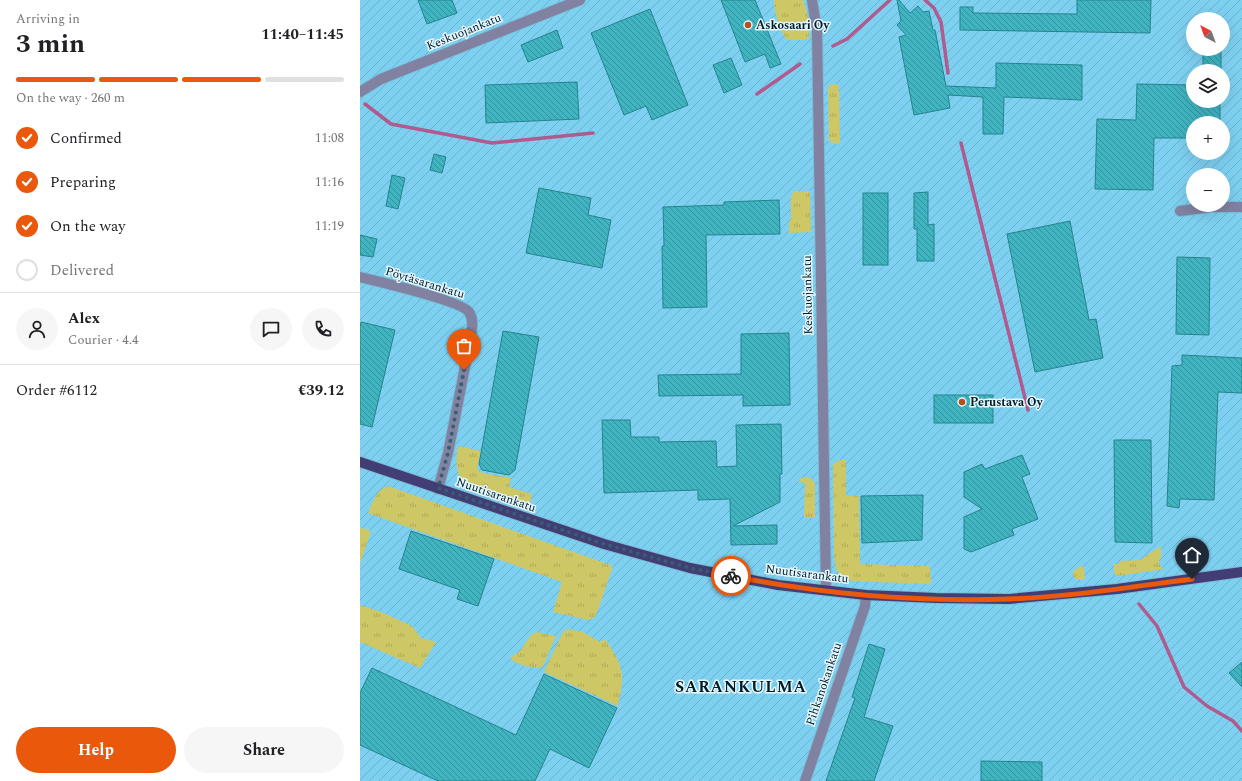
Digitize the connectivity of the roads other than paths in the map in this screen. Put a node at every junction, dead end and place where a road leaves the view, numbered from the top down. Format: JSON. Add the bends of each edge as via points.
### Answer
{"nodes":[{"id":1,"x":580,"y":0,"type":"edge"},
{"id":2,"x":812,"y":0,"type":"edge"},
{"id":3,"x":360,"y":92,"type":"edge"},
{"id":4,"x":1242,"y":207,"type":"edge"},
{"id":5,"x":1180,"y":211,"type":"dead end"},
{"id":6,"x":360,"y":277,"type":"edge"},
{"id":7,"x":360,"y":462,"type":"edge"},
{"id":8,"x":438,"y":488,"type":"junction"},
{"id":9,"x":1242,"y":572,"type":"edge"},
{"id":10,"x":826,"y":590,"type":"junction"},
{"id":11,"x":866,"y":595,"type":"junction"},
{"id":12,"x":805,"y":781,"type":"edge"}],
"edges":[{"from":1,"to":3,"type":"street","name":"Keskuojankatu","via":[[381,79]]},
{"from":2,"to":10,"type":"street","name":"Keskuojankatu","via":[[817,31]]},
{"from":4,"to":5,"type":"street","via":[[1211,206]]},
{"from":6,"to":8,"type":"street","name":"Pöytäsarankatu","via":[[450,302],[465,308],[471,317],[473,325],[467,357],[448,453]]},
{"from":7,"to":8,"type":"main road","name":"Nuutisarankatu"},
{"from":8,"to":10,"type":"main road","name":"Nuutisarankatu","via":[[604,544],[690,568],[778,586]]},
{"from":9,"to":11,"type":"main road","name":"Nuutisarankatu","via":[[1112,590],[1015,599]]},
{"from":10,"to":11,"type":"main road","name":"Nuutisarankatu"},
{"from":11,"to":12,"type":"street","name":"Pihkanokankatu","via":[[865,606]]}]}
